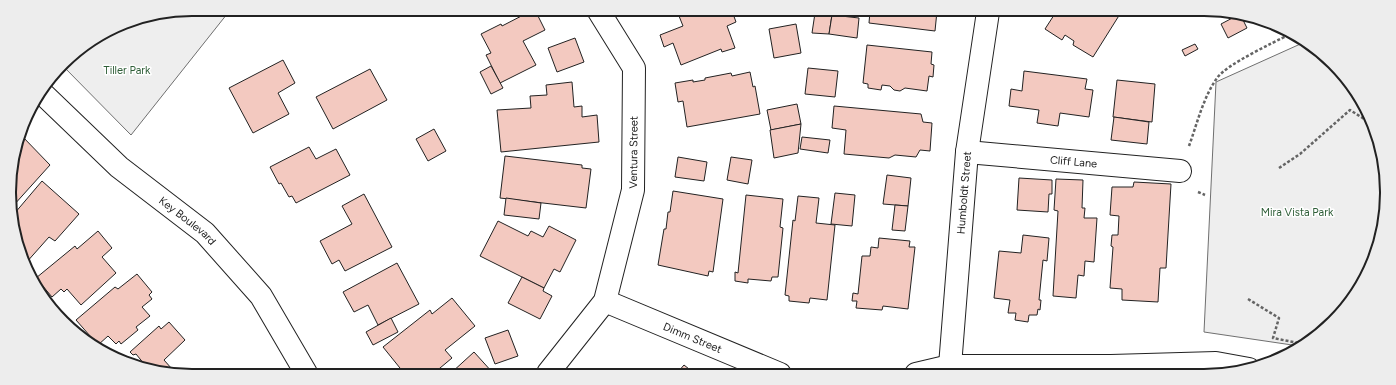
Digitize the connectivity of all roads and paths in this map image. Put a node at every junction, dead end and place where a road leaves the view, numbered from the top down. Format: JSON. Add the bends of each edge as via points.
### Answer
{"nodes":[{"id":1,"x":602,"y":16,"type":"edge"},
{"id":2,"x":987,"y":16,"type":"edge"},
{"id":3,"x":1286,"y":36,"type":"edge"},
{"id":4,"x":45,"y":96,"type":"edge"},
{"id":5,"x":1364,"y":119,"type":"edge"},
{"id":6,"x":967,"y":152,"type":"junction"},
{"id":7,"x":1279,"y":168,"type":"dead end"},
{"id":8,"x":1180,"y":171,"type":"joint"},
{"id":9,"x":1248,"y":299,"type":"dead end"},
{"id":10,"x":605,"y":301,"type":"junction"},
{"id":11,"x":1296,"y":343,"type":"edge"},
{"id":12,"x":1234,"y":366,"type":"edge"},
{"id":13,"x":304,"y":369,"type":"edge"},
{"id":14,"x":551,"y":369,"type":"edge"},
{"id":15,"x":768,"y":369,"type":"edge"},
{"id":16,"x":949,"y":369,"type":"edge"},
{"id":17,"x":990,"y":369,"type":"edge"}],
"edges":[{"from":1,"to":10,"type":"street","name":"Ventura Street","via":[[634,68],[633,190]]},
{"from":2,"to":6,"type":"street","name":"Humboldt Street"},
{"from":3,"to":8,"type":"path","via":[[1244,58],[1217,77],[1204,102]]},
{"from":4,"to":13,"type":"street","name":"Key Boulevard","via":[[119,167],[205,233],[261,296]]},
{"from":5,"to":7,"type":"path","via":[[1350,110],[1300,154]]},
{"from":6,"to":8,"type":"street","name":"Cliff Lane"},
{"from":6,"to":16,"type":"street","name":"Humboldt Street"},
{"from":9,"to":11,"type":"path","via":[[1279,318],[1273,338]]},
{"from":10,"to":14,"type":"street"},
{"from":10,"to":15,"type":"street","name":"Dimm Street"},
{"from":12,"to":17,"type":"street","via":[[1216,363]]}]}
